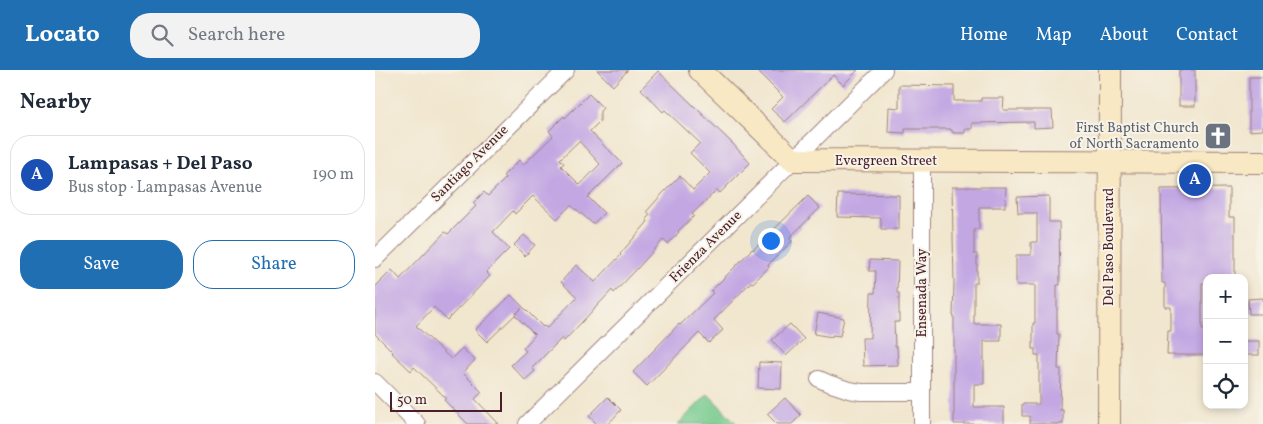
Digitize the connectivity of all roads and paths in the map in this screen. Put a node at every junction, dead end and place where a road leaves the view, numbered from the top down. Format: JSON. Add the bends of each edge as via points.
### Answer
{"nodes":[{"id":1,"x":566,"y":70,"type":"edge"},
{"id":2,"x":700,"y":70,"type":"edge"},
{"id":3,"x":884,"y":70,"type":"edge"},
{"id":4,"x":1110,"y":70,"type":"edge"},
{"id":5,"x":793,"y":160,"type":"junction"},
{"id":6,"x":922,"y":161,"type":"junction"},
{"id":7,"x":1110,"y":162,"type":"junction"},
{"id":8,"x":1263,"y":162,"type":"edge"},
{"id":9,"x":375,"y":258,"type":"edge"},
{"id":10,"x":819,"y":379,"type":"dead end"},
{"id":11,"x":375,"y":382,"type":"edge"},
{"id":12,"x":922,"y":392,"type":"junction"},
{"id":13,"x":417,"y":424,"type":"edge"},
{"id":14,"x":527,"y":424,"type":"edge"},
{"id":15,"x":922,"y":424,"type":"edge"},
{"id":16,"x":1109,"y":424,"type":"edge"}],
"edges":[{"from":1,"to":9,"type":"street","name":"Santiago Avenue"},
{"from":2,"to":5,"type":"main road"},
{"from":3,"to":5,"type":"street","name":"Frienza Avenue"},
{"from":4,"to":7,"type":"main road","name":"Del Paso Boulevard"},
{"from":5,"to":6,"type":"main road","name":"Evergreen Street"},
{"from":5,"to":14,"type":"street","name":"Frienza Avenue"},
{"from":6,"to":7,"type":"main road","name":"Evergreen Street"},
{"from":6,"to":12,"type":"street","name":"Ensenada Way"},
{"from":7,"to":8,"type":"main road","name":"Evergreen Street"},
{"from":7,"to":16,"type":"main road","name":"Del Paso Boulevard"},
{"from":10,"to":12,"type":"street","via":[[861,392]]},
{"from":11,"to":13,"type":"street"},
{"from":12,"to":15,"type":"street","name":"Ensenada Way"}]}
